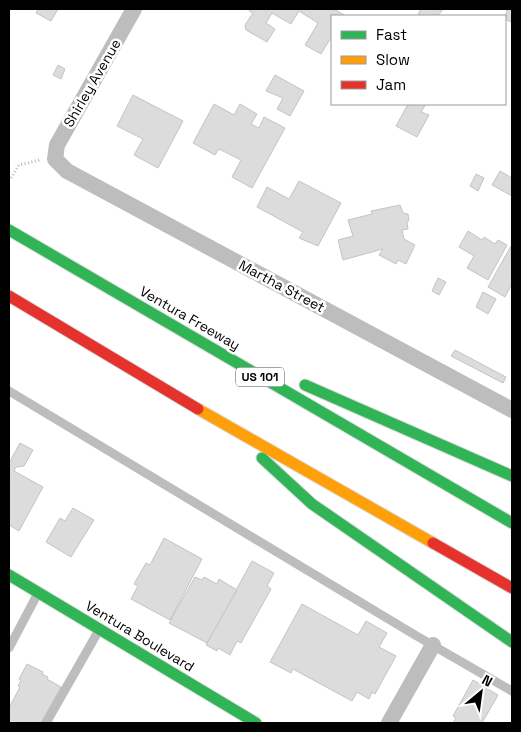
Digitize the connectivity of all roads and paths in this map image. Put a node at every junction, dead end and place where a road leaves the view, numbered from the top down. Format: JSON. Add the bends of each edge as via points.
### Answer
{"nodes":[{"id":1,"x":134,"y":9,"type":"edge"},
{"id":2,"x":55,"y":159,"type":"junction"},
{"id":3,"x":11,"y":178,"type":"dead end"},
{"id":4,"x":9,"y":230,"type":"edge"},
{"id":5,"x":9,"y":296,"type":"edge"},
{"id":6,"x":193,"y":337,"type":"junction"},
{"id":7,"x":9,"y":391,"type":"edge"},
{"id":8,"x":512,"y":410,"type":"edge"},
{"id":9,"x":230,"y":428,"type":"junction"},
{"id":10,"x":512,"y":476,"type":"edge"},
{"id":11,"x":512,"y":523,"type":"edge"},
{"id":12,"x":9,"y":575,"type":"edge"},
{"id":13,"x":512,"y":588,"type":"edge"},
{"id":14,"x":38,"y":593,"type":"junction"},
{"id":15,"x":100,"y":630,"type":"junction"},
{"id":16,"x":512,"y":642,"type":"edge"},
{"id":17,"x":433,"y":644,"type":"junction"},
{"id":18,"x":9,"y":648,"type":"edge"},
{"id":19,"x":512,"y":691,"type":"edge"},
{"id":20,"x":46,"y":723,"type":"edge"},
{"id":21,"x":256,"y":723,"type":"edge"},
{"id":22,"x":389,"y":723,"type":"edge"}],
"edges":[{"from":1,"to":2,"type":"street","name":"Shirley Avenue","via":[[57,145]]},
{"from":2,"to":3,"type":"path","via":[[33,160],[19,165]]},
{"from":2,"to":8,"type":"street","name":"Martha Street","via":[[76,176]]},
{"from":4,"to":6,"type":"main road","name":"Ventura Freeway","number":"US 101"},
{"from":5,"to":9,"type":"main road"},
{"from":6,"to":10,"type":"main road"},
{"from":6,"to":11,"type":"main road","name":"Ventura Freeway","number":"US 101"},
{"from":7,"to":17,"type":"lane"},
{"from":9,"to":13,"type":"main road"},
{"from":9,"to":16,"type":"main road","via":[[312,504]]},
{"from":12,"to":14,"type":"main road","name":"Ventura Boulevard"},
{"from":14,"to":15,"type":"main road","name":"Ventura Boulevard"},
{"from":14,"to":18,"type":"lane"},
{"from":15,"to":20,"type":"lane"},
{"from":15,"to":21,"type":"main road","name":"Ventura Boulevard"},
{"from":17,"to":19,"type":"lane"},
{"from":17,"to":22,"type":"street"}]}
